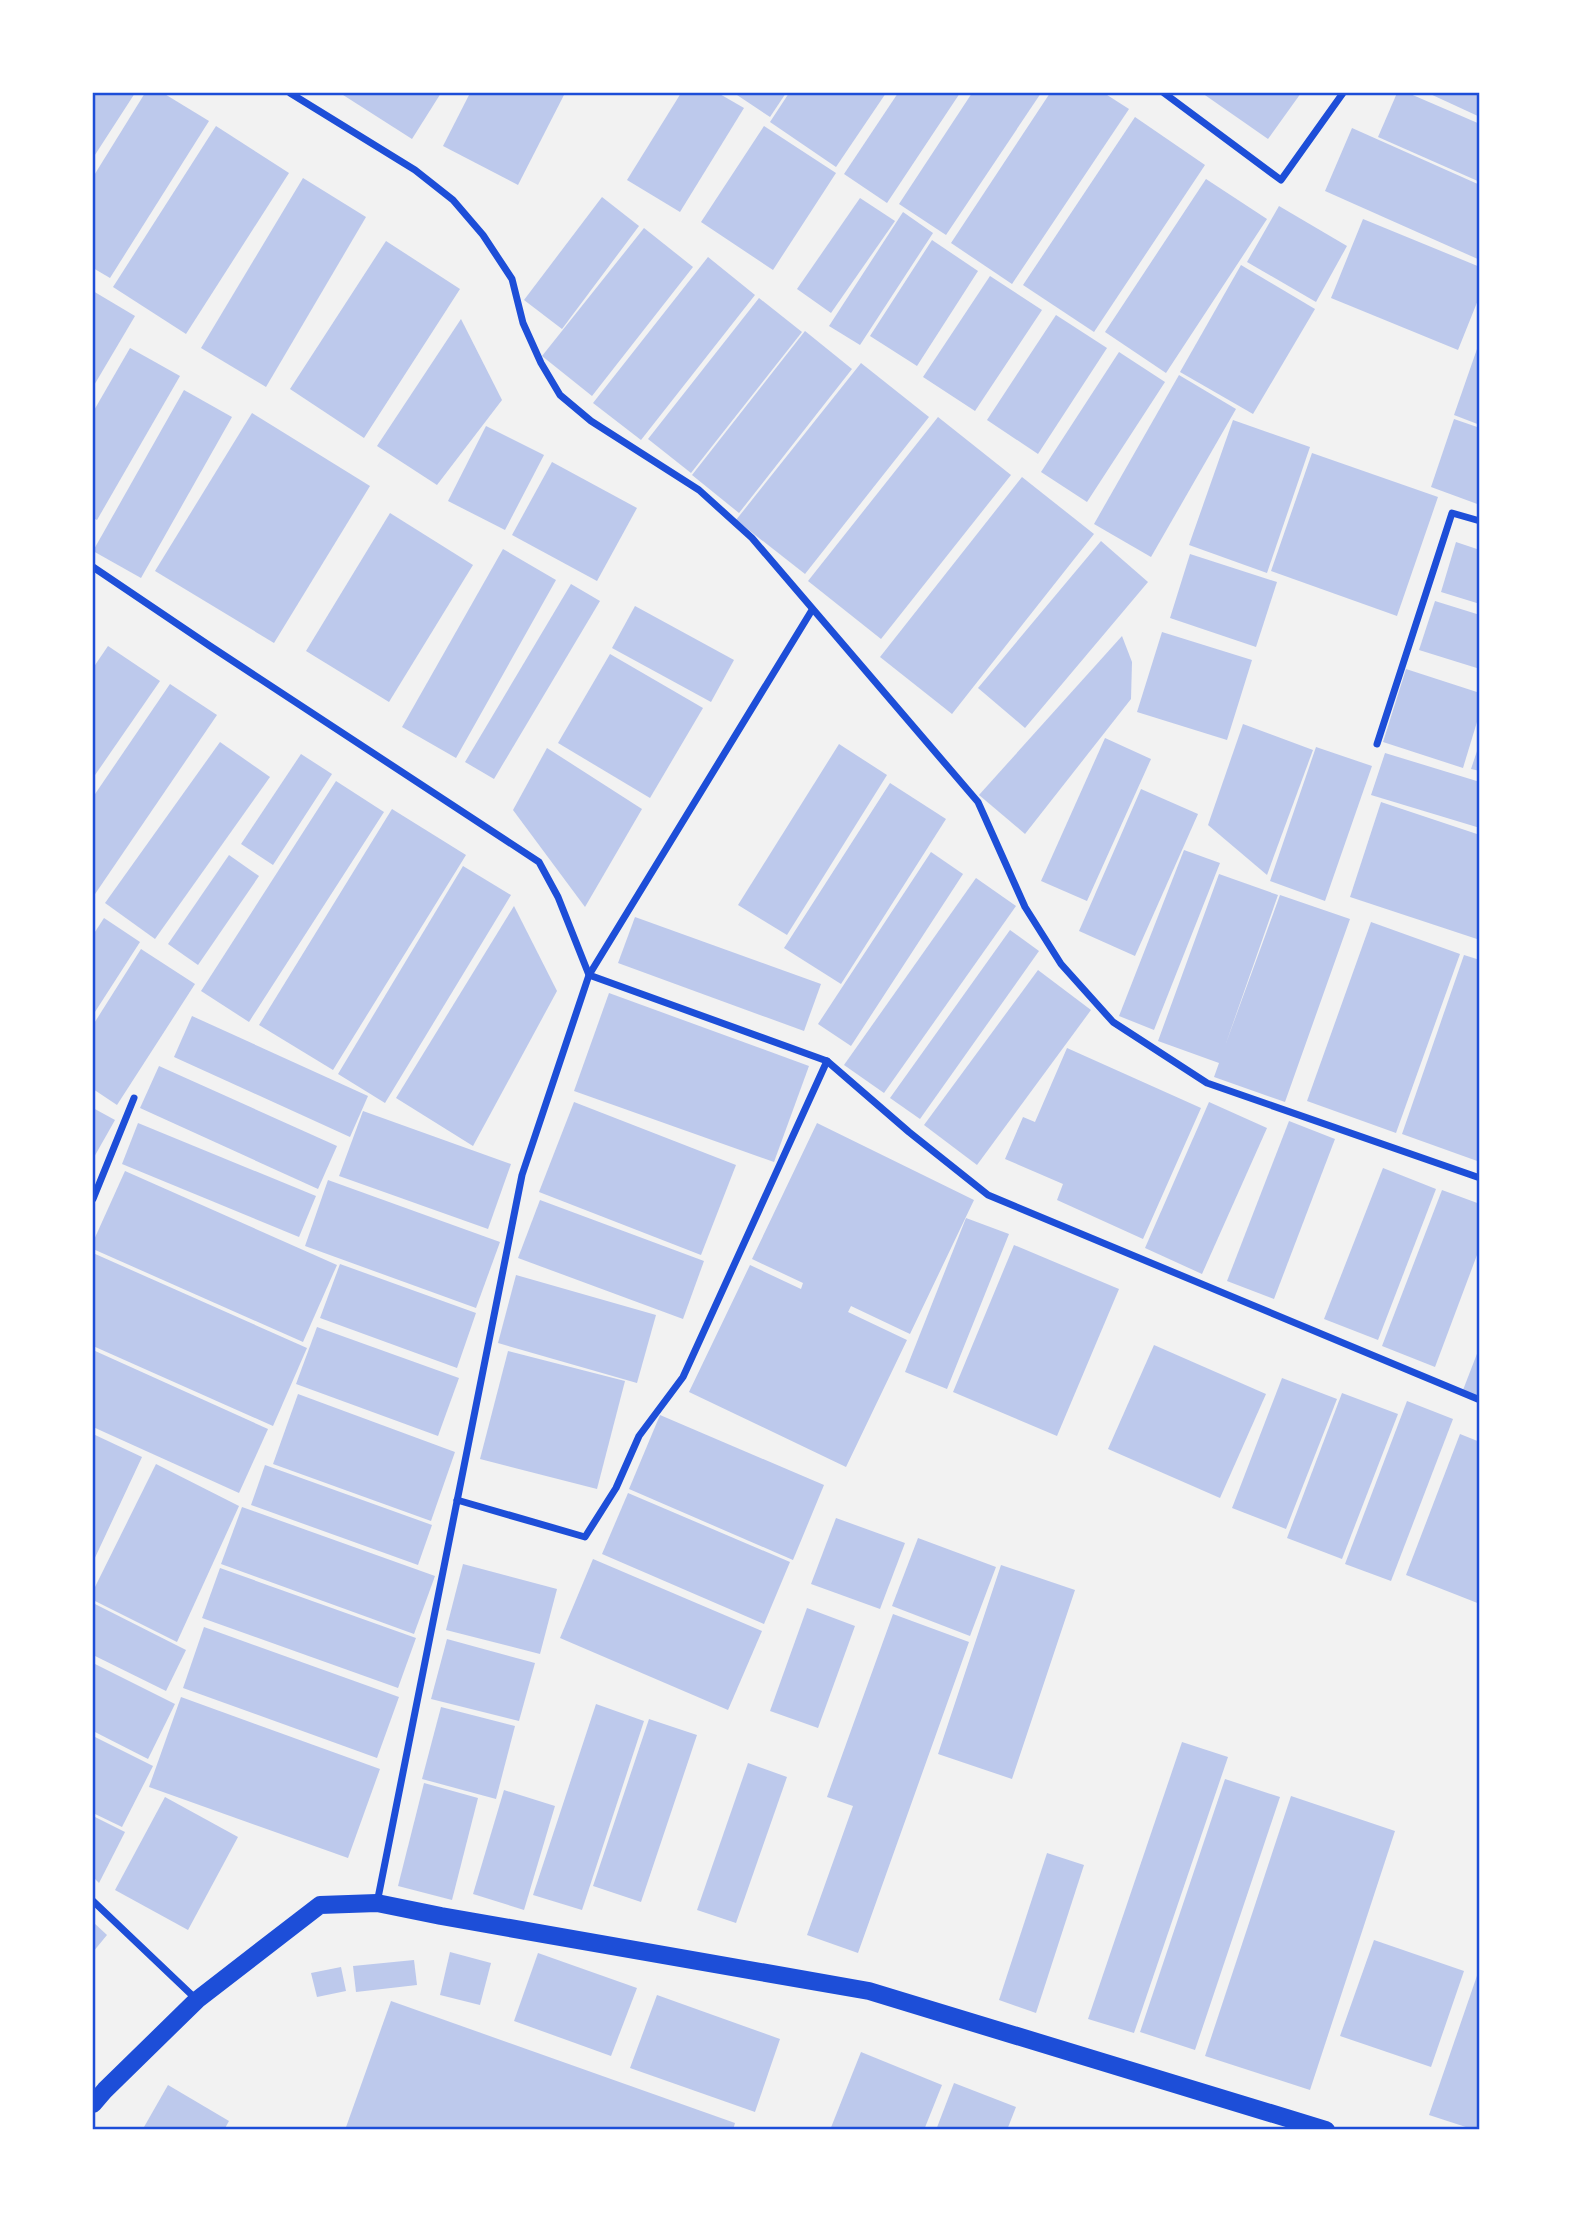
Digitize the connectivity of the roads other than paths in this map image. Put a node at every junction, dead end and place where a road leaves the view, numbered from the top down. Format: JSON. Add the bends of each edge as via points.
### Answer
{"nodes":[{"id":1,"x":290,"y":93,"type":"edge"},
{"id":2,"x":1164,"y":93,"type":"edge"},
{"id":3,"x":1343,"y":93,"type":"edge"},
{"id":4,"x":1480,"y":521,"type":"edge"},
{"id":5,"x":93,"y":567,"type":"edge"},
{"id":6,"x":812,"y":610,"type":"junction"},
{"id":7,"x":1377,"y":744,"type":"dead end"},
{"id":8,"x":589,"y":975,"type":"junction"},
{"id":9,"x":827,"y":1061,"type":"junction"},
{"id":10,"x":134,"y":1098,"type":"dead end"},
{"id":11,"x":1480,"y":1178,"type":"edge"},
{"id":12,"x":93,"y":1199,"type":"edge"},
{"id":13,"x":1480,"y":1400,"type":"edge"},
{"id":14,"x":457,"y":1500,"type":"junction"},
{"id":15,"x":93,"y":1901,"type":"edge"},
{"id":16,"x":377,"y":1903,"type":"junction"},
{"id":17,"x":197,"y":2000,"type":"junction"},
{"id":18,"x":93,"y":2104,"type":"edge"},
{"id":19,"x":1326,"y":2130,"type":"edge"}],
"edges":[{"from":1,"to":6,"type":"street","via":[[415,170],[453,200],[512,279],[523,323],[560,395],[591,421],[699,489],[752,538]]},
{"from":2,"to":3,"type":"street","via":[[1282,180]]},
{"from":4,"to":7,"type":"street","via":[[1452,513]]},
{"from":5,"to":8,"type":"street","via":[[539,862]]},
{"from":6,"to":8,"type":"street"},
{"from":6,"to":11,"type":"street","via":[[978,802],[1025,906],[1061,964],[1113,1022],[1207,1083]]},
{"from":8,"to":9,"type":"street"},
{"from":8,"to":14,"type":"street","via":[[523,1175]]},
{"from":9,"to":13,"type":"street","via":[[988,1195]]},
{"from":9,"to":14,"type":"street","via":[[682,1377],[639,1436],[616,1488],[585,1537]]},
{"from":10,"to":12,"type":"street"},
{"from":14,"to":16,"type":"street"},
{"from":15,"to":17,"type":"street"},
{"from":16,"to":17,"type":"main road","via":[[320,1905]]},
{"from":16,"to":19,"type":"main road","via":[[869,1991]]},
{"from":17,"to":18,"type":"main road"}]}
